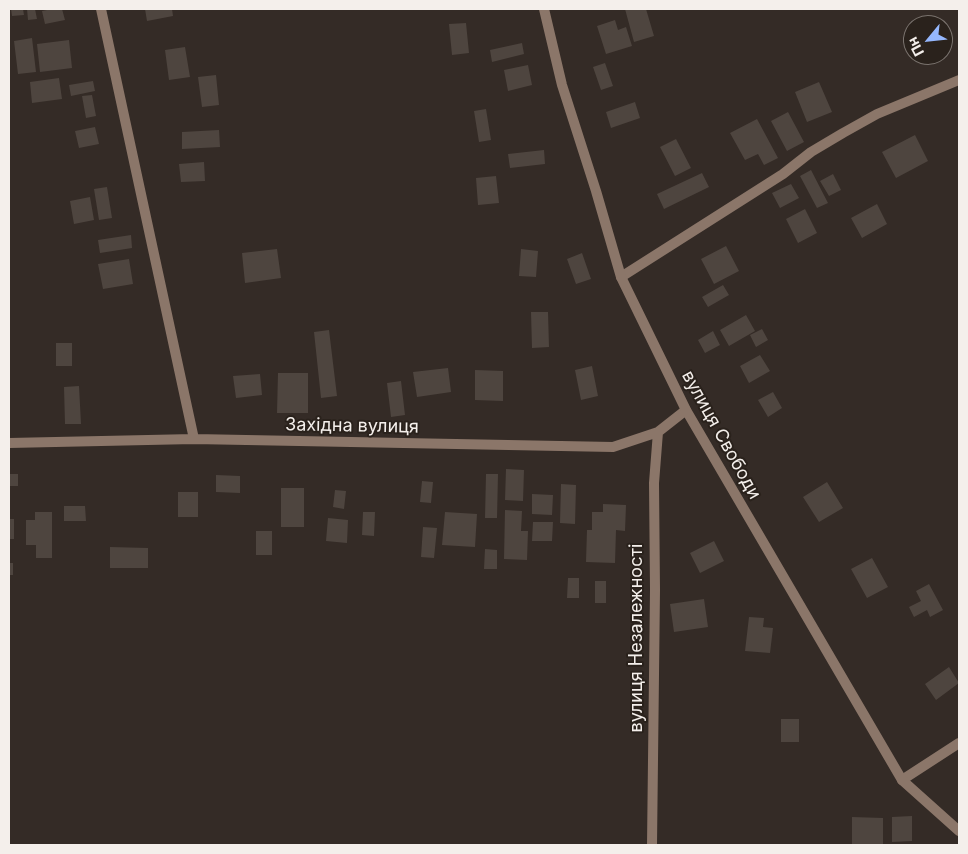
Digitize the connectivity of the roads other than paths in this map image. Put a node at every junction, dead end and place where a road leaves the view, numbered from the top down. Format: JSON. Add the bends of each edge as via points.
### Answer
{"nodes":[{"id":1,"x":101,"y":9,"type":"edge"},
{"id":2,"x":544,"y":9,"type":"edge"},
{"id":3,"x":959,"y":80,"type":"edge"},
{"id":4,"x":621,"y":277,"type":"junction"},
{"id":5,"x":686,"y":410,"type":"junction"},
{"id":6,"x":658,"y":432,"type":"junction"},
{"id":7,"x":194,"y":439,"type":"junction"},
{"id":8,"x":9,"y":443,"type":"edge"},
{"id":9,"x":959,"y":742,"type":"edge"},
{"id":10,"x":902,"y":780,"type":"junction"},
{"id":11,"x":959,"y":831,"type":"edge"},
{"id":12,"x":652,"y":845,"type":"edge"}],
"edges":[{"from":1,"to":7,"type":"street"},
{"from":2,"to":4,"type":"street","name":"вулиця Свободи","via":[[562,85]]},
{"from":3,"to":4,"type":"street","via":[[877,114],[843,133]]},
{"from":4,"to":5,"type":"street","name":"вулиця Свободи"},
{"from":5,"to":6,"type":"street","name":"Західна вулиця"},
{"from":5,"to":10,"type":"street","name":"вулиця Свободи"},
{"from":6,"to":7,"type":"street","name":"Західна вулиця","via":[[613,446]]},
{"from":6,"to":12,"type":"street","name":"вулиця Незалежності","via":[[654,483]]},
{"from":7,"to":8,"type":"street","name":"Західна вулиця"},
{"from":9,"to":10,"type":"street"},
{"from":10,"to":11,"type":"street","name":"вулиця Свободи"}]}
